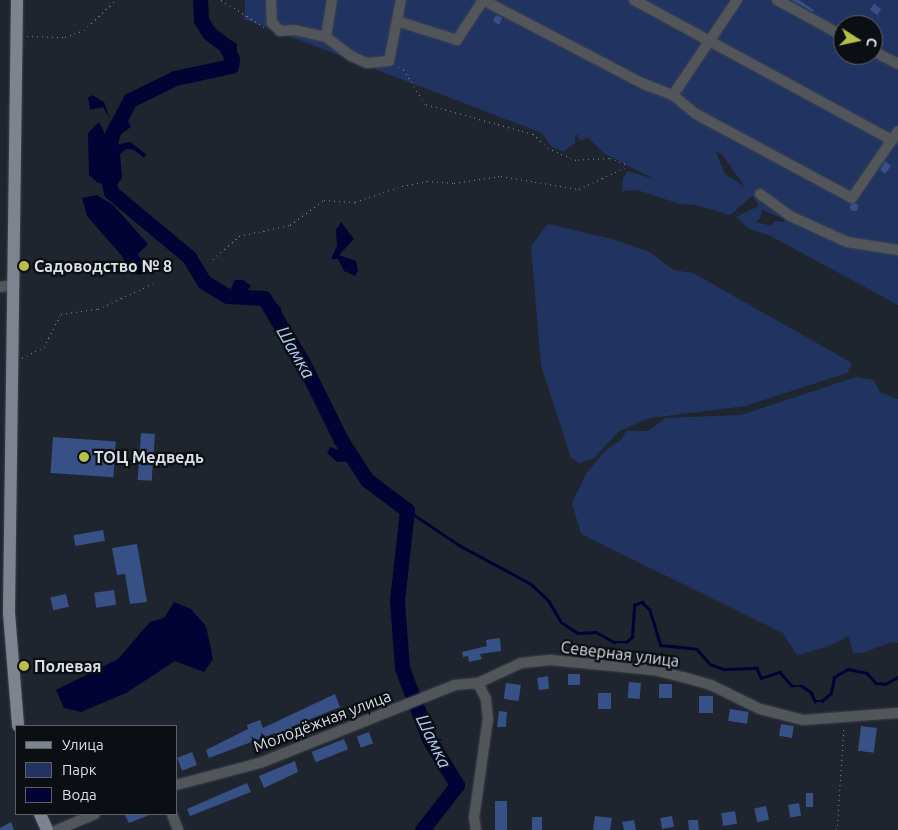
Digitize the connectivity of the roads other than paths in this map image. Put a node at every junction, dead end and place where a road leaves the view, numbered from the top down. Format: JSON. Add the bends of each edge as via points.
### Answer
{"nodes":[{"id":1,"x":17,"y":0,"type":"edge"},
{"id":2,"x":271,"y":0,"type":"edge"},
{"id":3,"x":332,"y":0,"type":"edge"},
{"id":4,"x":401,"y":0,"type":"edge"},
{"id":5,"x":483,"y":0,"type":"edge"},
{"id":6,"x":634,"y":0,"type":"edge"},
{"id":7,"x":737,"y":0,"type":"edge"},
{"id":8,"x":777,"y":0,"type":"edge"},
{"id":9,"x":397,"y":21,"type":"junction"},
{"id":10,"x":833,"y":31,"type":"edge"},
{"id":11,"x":326,"y":37,"type":"junction"},
{"id":12,"x":709,"y":40,"type":"junction"},
{"id":13,"x":883,"y":56,"type":"edge"},
{"id":14,"x":898,"y":64,"type":"edge"},
{"id":15,"x":673,"y":95,"type":"junction"},
{"id":16,"x":895,"y":136,"type":"edge"},
{"id":17,"x":760,"y":194,"type":"dead end"},
{"id":18,"x":898,"y":250,"type":"edge"},
{"id":19,"x":6,"y":286,"type":"edge"},
{"id":20,"x":478,"y":683,"type":"junction"},
{"id":21,"x":898,"y":714,"type":"edge"},
{"id":22,"x":18,"y":725,"type":"edge"},
{"id":23,"x":178,"y":784,"type":"edge"},
{"id":24,"x":40,"y":815,"type":"edge"},
{"id":25,"x":93,"y":815,"type":"edge"},
{"id":26,"x":172,"y":815,"type":"edge"},
{"id":27,"x":48,"y":830,"type":"edge"},
{"id":28,"x":58,"y":830,"type":"edge"},
{"id":29,"x":178,"y":830,"type":"edge"},
{"id":30,"x":476,"y":830,"type":"edge"}],
"edges":[{"from":1,"to":19,"type":"main road"},
{"from":2,"to":11,"type":"street","via":[[272,23],[280,31],[295,30]]},
{"from":3,"to":11,"type":"street"},
{"from":4,"to":9,"type":"street"},
{"from":5,"to":9,"type":"street","via":[[457,40]]},
{"from":5,"to":15,"type":"street","via":[[644,84]]},
{"from":6,"to":12,"type":"street"},
{"from":7,"to":12,"type":"street"},
{"from":8,"to":10,"type":"street"},
{"from":9,"to":11,"type":"street","via":[[389,61],[367,63],[351,56]]},
{"from":12,"to":15,"type":"street"},
{"from":12,"to":16,"type":"street"},
{"from":13,"to":14,"type":"street"},
{"from":15,"to":16,"type":"street","via":[[696,114],[852,198]]},
{"from":17,"to":18,"type":"street","via":[[790,216],[847,242]]},
{"from":19,"to":22,"type":"main road","via":[[12,360],[9,613]]},
{"from":20,"to":21,"type":"street","name":"Северная улица","via":[[521,663],[579,662],[654,670],[683,677],[711,685],[760,709],[803,720]]},
{"from":20,"to":23,"type":"street","name":"Молодёжная улица","via":[[455,685],[260,763]]},
{"from":20,"to":30,"type":"street","via":[[486,699],[488,719],[474,818]]},
{"from":24,"to":27,"type":"main road"},
{"from":25,"to":28,"type":"street"},
{"from":26,"to":29,"type":"street"}]}
